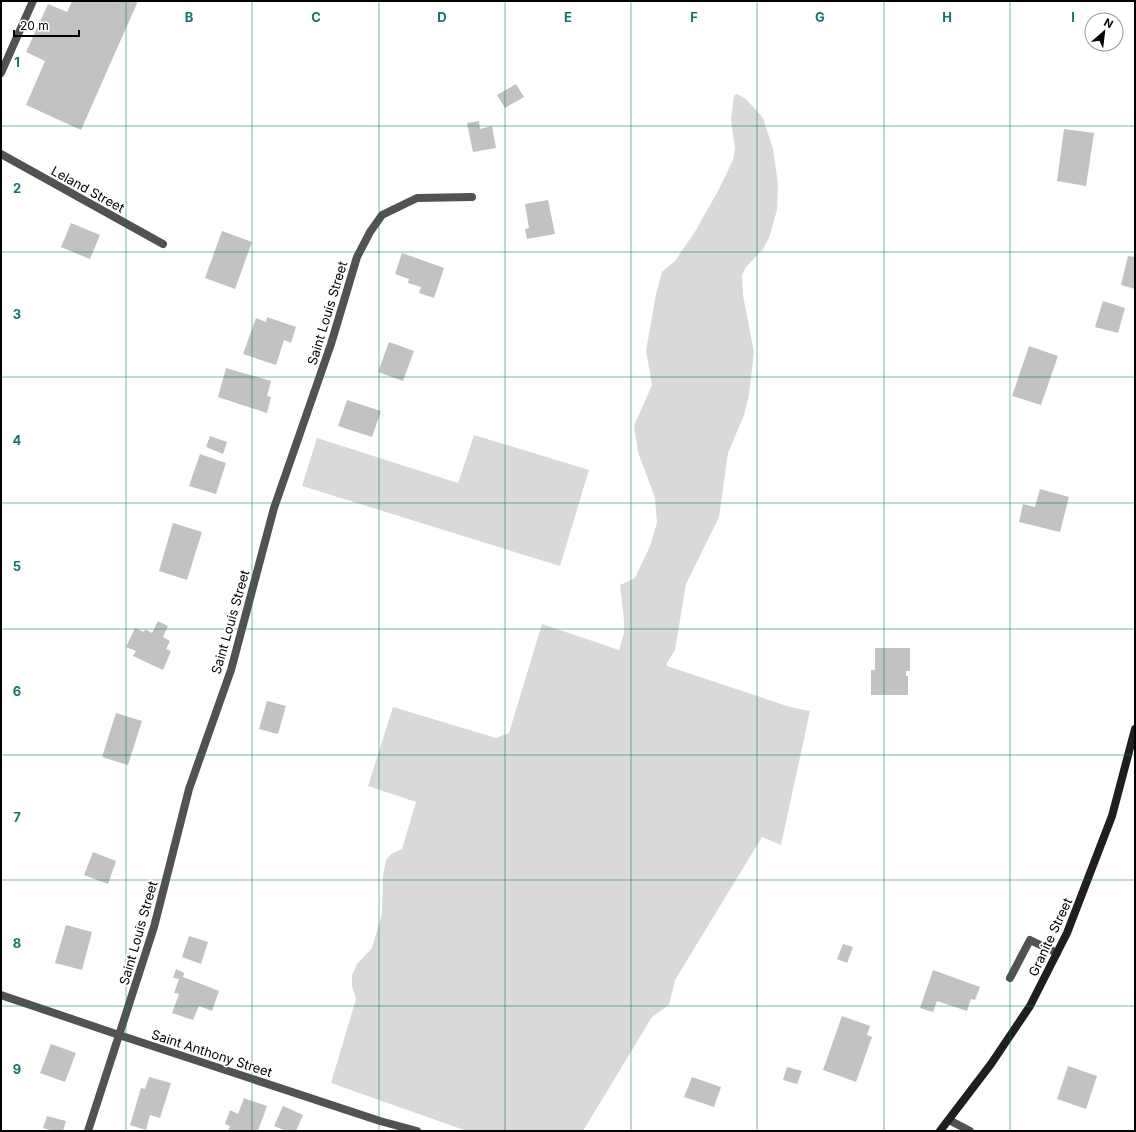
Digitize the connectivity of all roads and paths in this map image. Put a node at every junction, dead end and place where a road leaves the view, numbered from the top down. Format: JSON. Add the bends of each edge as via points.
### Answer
{"nodes":[{"id":1,"x":33,"y":1,"type":"edge"},
{"id":2,"x":1,"y":73,"type":"edge"},
{"id":3,"x":1,"y":154,"type":"edge"},
{"id":4,"x":472,"y":197,"type":"dead end"},
{"id":5,"x":163,"y":244,"type":"dead end"},
{"id":6,"x":1135,"y":729,"type":"edge"},
{"id":7,"x":1057,"y":953,"type":"junction"},
{"id":8,"x":1010,"y":978,"type":"dead end"},
{"id":9,"x":1,"y":995,"type":"edge"},
{"id":10,"x":119,"y":1035,"type":"junction"},
{"id":11,"x":949,"y":1120,"type":"junction"},
{"id":12,"x":88,"y":1131,"type":"edge"},
{"id":13,"x":417,"y":1131,"type":"edge"},
{"id":14,"x":940,"y":1131,"type":"edge"},
{"id":15,"x":970,"y":1131,"type":"edge"}],
"edges":[{"from":1,"to":2,"type":"street"},
{"from":3,"to":5,"type":"street","name":"Leland Street"},
{"from":4,"to":10,"type":"street","name":"Saint Louis Street","via":[[417,198],[382,216],[356,257],[331,344],[274,508],[230,670],[189,788],[154,927]]},
{"from":6,"to":7,"type":"street","name":"Granite Street","via":[[1112,816],[1070,926]]},
{"from":7,"to":8,"type":"street","via":[[1030,940]]},
{"from":7,"to":11,"type":"street","name":"Granite Street","via":[[1030,1006]]},
{"from":9,"to":10,"type":"street","name":"Saint Anthony Street"},
{"from":10,"to":12,"type":"street","name":"Saint Louis Street"},
{"from":10,"to":13,"type":"street","name":"Saint Anthony Street"},
{"from":11,"to":14,"type":"street","name":"Granite Street"},
{"from":11,"to":15,"type":"street"}]}
